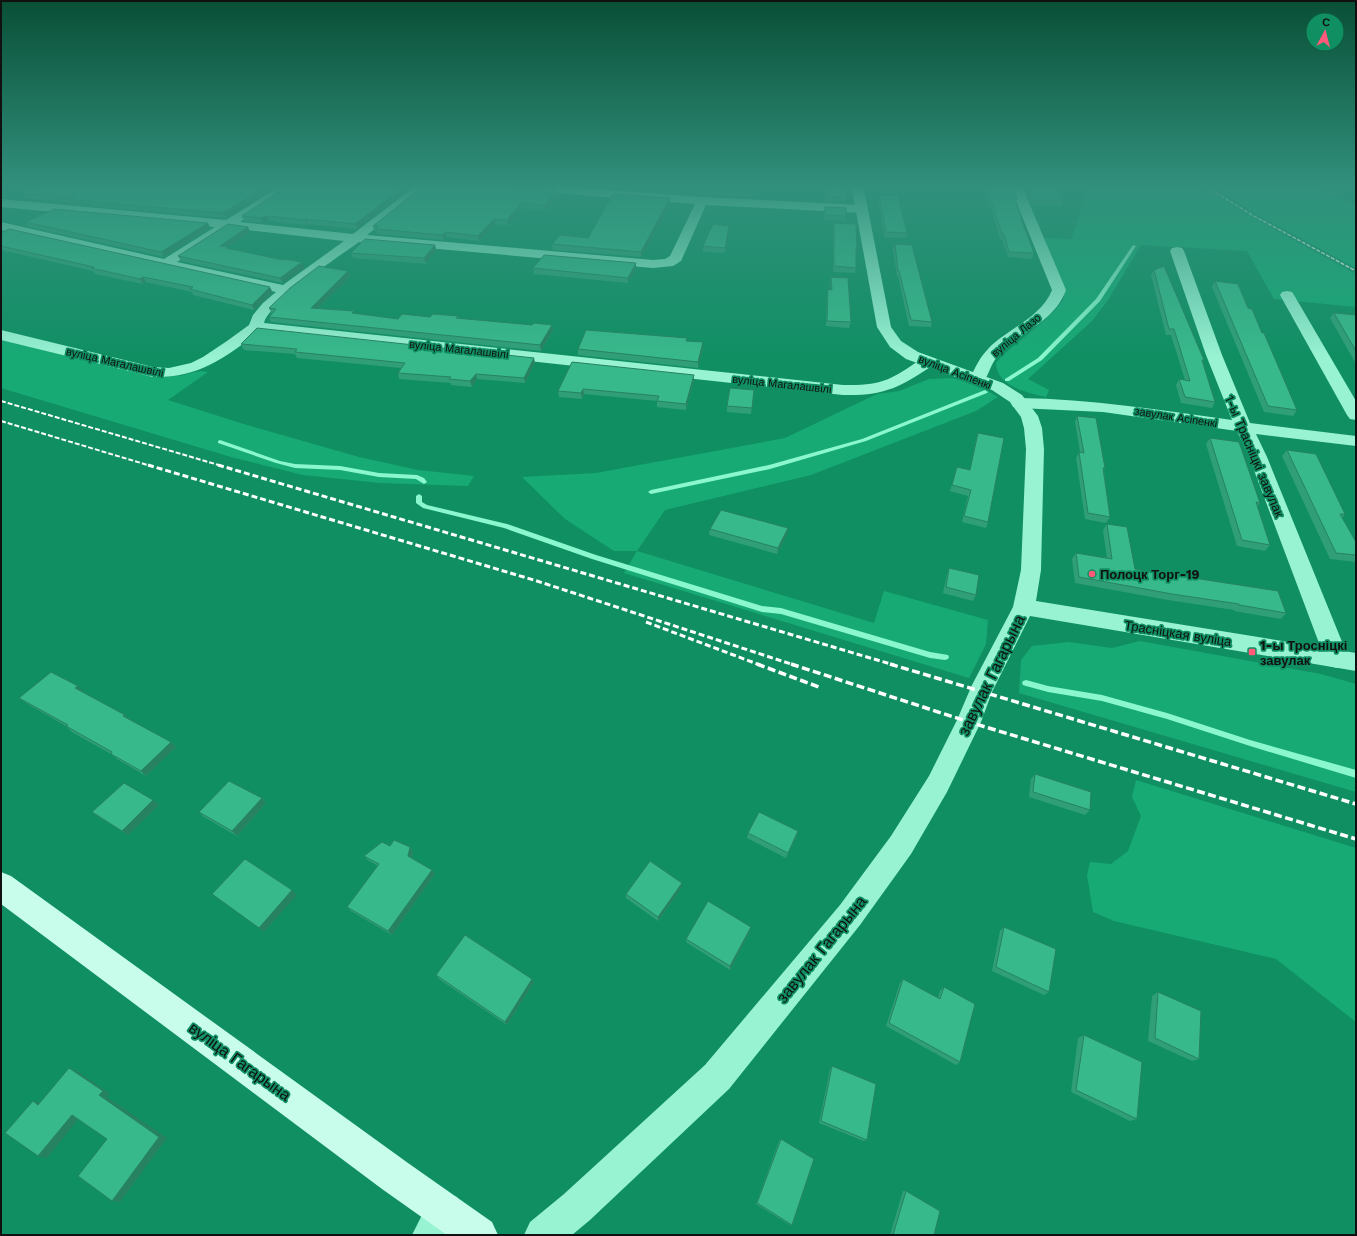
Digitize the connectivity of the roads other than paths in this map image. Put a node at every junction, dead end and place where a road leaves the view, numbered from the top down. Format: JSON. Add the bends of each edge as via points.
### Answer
{"nodes":[{"id":1,"x":71,"y":242,"type":"edge"},
{"id":2,"x":200,"y":242,"type":"edge"},
{"id":3,"x":351,"y":242,"type":"edge"},
{"id":4,"x":399,"y":242,"type":"edge"},
{"id":5,"x":683,"y":242,"type":"edge"},
{"id":6,"x":868,"y":242,"type":"edge"},
{"id":7,"x":1038,"y":242,"type":"edge"},
{"id":8,"x":1177,"y":251,"type":"dead end"},
{"id":9,"x":166,"y":263,"type":"junction"},
{"id":10,"x":286,"y":290,"type":"junction"},
{"id":11,"x":1287,"y":295,"type":"dead end"},
{"id":12,"x":256,"y":327,"type":"junction"},
{"id":13,"x":1,"y":335,"type":"edge"},
{"id":14,"x":927,"y":362,"type":"junction"},
{"id":15,"x":978,"y":378,"type":"junction"},
{"id":16,"x":1020,"y":403,"type":"junction"},
{"id":17,"x":1356,"y":415,"type":"edge"},
{"id":18,"x":1242,"y":427,"type":"junction"},
{"id":19,"x":1356,"y":441,"type":"edge"},
{"id":20,"x":1024,"y":607,"type":"junction"},
{"id":21,"x":1347,"y":661,"type":"edge"},
{"id":22,"x":1,"y":886,"type":"edge"},
{"id":23,"x":438,"y":1222,"type":"edge"},
{"id":24,"x":479,"y":1235,"type":"edge"},
{"id":25,"x":543,"y":1235,"type":"edge"}],
"edges":[{"from":1,"to":9,"type":"street"},
{"from":2,"to":9,"type":"street"},
{"from":3,"to":10,"type":"street"},
{"from":4,"to":5,"type":"street","via":[[668,263],[676,258]]},
{"from":6,"to":14,"type":"street","name":"вуліца Асіпенкі","via":[[884,327],[888,336],[908,354]]},
{"from":7,"to":15,"type":"street","name":"вуліца Лазо","via":[[1058,290],[1057,298],[1037,319],[992,352]]},
{"from":8,"to":18,"type":"street","name":"1-ы Трасніцкі завулак"},
{"from":9,"to":10,"type":"street"},
{"from":10,"to":12,"type":"street","via":[[258,318]]},
{"from":11,"to":17,"type":"street"},
{"from":12,"to":13,"type":"street","name":"вуліца Магалашвілі","via":[[205,363],[180,373],[167,374]]},
{"from":12,"to":14,"type":"street","name":"вуліца Магалашвілі","via":[[843,390],[865,391],[882,388],[896,383]]},
{"from":14,"to":15,"type":"street","name":"вуліца Асіпенкі"},
{"from":15,"to":16,"type":"street","name":"вуліца Асіпенкі"},
{"from":16,"to":18,"type":"street","name":"завулак Асіпенкі","via":[[1138,411]]},
{"from":16,"to":20,"type":"street","name":"вуліца Асіпенкі","via":[[1029,416],[1035,449],[1031,570]]},
{"from":18,"to":19,"type":"street","name":"завулак Асіпенкі"},
{"from":18,"to":21,"type":"street","name":"1-ы Трасніцкі завулак","via":[[1258,457]]},
{"from":20,"to":21,"type":"street","name":"Трасніцкая вуліца"},
{"from":20,"to":25,"type":"street","name":"завулак Гагарына","via":[[980,692],[969,722],[938,784],[901,845],[850,915],[717,1077],[577,1207]]},
{"from":22,"to":23,"type":"main road","name":"вуліца Гагарына","via":[[395,1176]]},
{"from":23,"to":24,"type":"main road","name":"вуліца Гагарына"}]}
